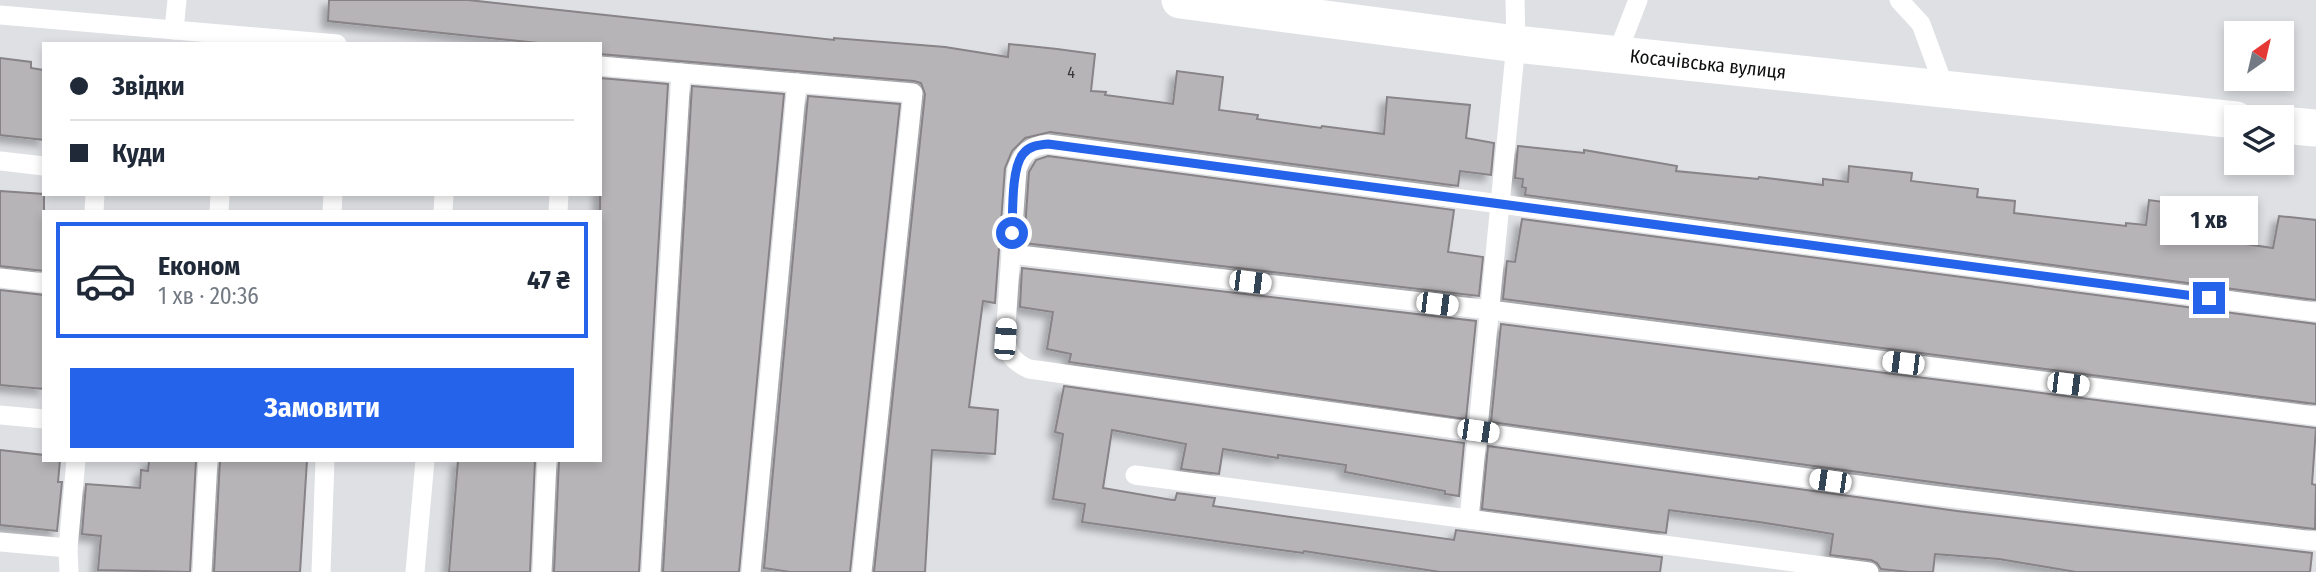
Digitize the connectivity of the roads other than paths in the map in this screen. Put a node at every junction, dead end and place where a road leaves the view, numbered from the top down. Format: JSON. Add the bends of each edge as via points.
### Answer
{"nodes":[{"id":1,"x":177,"y":0,"type":"edge"},
{"id":2,"x":1180,"y":0,"type":"edge"},
{"id":3,"x":1515,"y":0,"type":"edge"},
{"id":4,"x":1639,"y":0,"type":"edge"},
{"id":5,"x":1899,"y":0,"type":"edge"},
{"id":6,"x":0,"y":15,"type":"edge"},
{"id":7,"x":174,"y":30,"type":"junction"},
{"id":8,"x":117,"y":34,"type":"edge"},
{"id":9,"x":228,"y":39,"type":"edge"},
{"id":10,"x":293,"y":42,"type":"edge"},
{"id":11,"x":1516,"y":44,"type":"junction"},
{"id":12,"x":1617,"y":54,"type":"junction"},
{"id":13,"x":602,"y":66,"type":"edge"},
{"id":14,"x":681,"y":73,"type":"junction"},
{"id":15,"x":797,"y":83,"type":"junction"},
{"id":16,"x":1945,"y":89,"type":"junction"},
{"id":17,"x":2224,"y":119,"type":"edge"},
{"id":18,"x":2294,"y":126,"type":"edge"},
{"id":19,"x":2316,"y":128,"type":"edge"},
{"id":20,"x":0,"y":161,"type":"edge"},
{"id":21,"x":42,"y":166,"type":"edge"},
{"id":22,"x":1500,"y":204,"type":"junction"},
{"id":23,"x":1011,"y":254,"type":"junction"},
{"id":24,"x":0,"y":278,"type":"edge"},
{"id":25,"x":42,"y":283,"type":"edge"},
{"id":26,"x":1490,"y":310,"type":"junction"},
{"id":27,"x":2316,"y":312,"type":"edge"},
{"id":28,"x":0,"y":415,"type":"edge"},
{"id":29,"x":2316,"y":416,"type":"edge"},
{"id":30,"x":42,"y":419,"type":"edge"},
{"id":31,"x":1478,"y":431,"type":"junction"},
{"id":32,"x":76,"y":462,"type":"edge"},
{"id":33,"x":208,"y":462,"type":"edge"},
{"id":34,"x":325,"y":462,"type":"edge"},
{"id":35,"x":425,"y":462,"type":"edge"},
{"id":36,"x":547,"y":462,"type":"edge"},
{"id":37,"x":1135,"y":474,"type":"dead end"},
{"id":38,"x":1469,"y":519,"type":"junction"},
{"id":39,"x":2316,"y":541,"type":"edge"},
{"id":40,"x":0,"y":542,"type":"edge"},
{"id":41,"x":68,"y":548,"type":"junction"},
{"id":42,"x":69,"y":572,"type":"edge"},
{"id":43,"x":202,"y":572,"type":"edge"},
{"id":44,"x":321,"y":572,"type":"edge"},
{"id":45,"x":415,"y":572,"type":"edge"},
{"id":46,"x":542,"y":572,"type":"edge"},
{"id":47,"x":651,"y":572,"type":"edge"},
{"id":48,"x":751,"y":572,"type":"edge"},
{"id":49,"x":862,"y":572,"type":"edge"},
{"id":50,"x":1869,"y":572,"type":"edge"}],
"edges":[{"from":1,"to":7,"type":"lane"},
{"from":2,"to":11,"type":"street","name":"Косачівська вулиця"},
{"from":3,"to":11,"type":"lane"},
{"from":4,"to":12,"type":"lane"},
{"from":5,"to":16,"type":"lane","via":[[1921,24]]},
{"from":6,"to":8,"type":"lane"},
{"from":7,"to":8,"type":"lane"},
{"from":7,"to":9,"type":"lane"},
{"from":9,"to":10,"type":"lane"},
{"from":11,"to":12,"type":"street","name":"Косачівська вулиця"},
{"from":11,"to":22,"type":"lane"},
{"from":12,"to":16,"type":"street","name":"Косачівська вулиця"},
{"from":13,"to":14,"type":"lane"},
{"from":14,"to":15,"type":"lane"},
{"from":14,"to":47,"type":"lane"},
{"from":15,"to":48,"type":"lane"},
{"from":15,"to":49,"type":"lane","via":[[913,93]]},
{"from":16,"to":17,"type":"street","name":"Косачівська вулиця"},
{"from":18,"to":19,"type":"street"},
{"from":20,"to":21,"type":"lane"},
{"from":22,"to":23,"type":"lane","via":[[1048,144],[1033,146],[1022,155],[1017,169]]},
{"from":22,"to":26,"type":"lane"},
{"from":22,"to":27,"type":"lane"},
{"from":23,"to":26,"type":"lane"},
{"from":23,"to":31,"type":"lane","via":[[1007,352],[1029,369]]},
{"from":24,"to":25,"type":"lane"},
{"from":26,"to":29,"type":"lane"},
{"from":26,"to":31,"type":"lane"},
{"from":28,"to":30,"type":"lane"},
{"from":31,"to":38,"type":"lane"},
{"from":31,"to":39,"type":"lane","via":[[1910,492]]},
{"from":32,"to":41,"type":"lane"},
{"from":33,"to":43,"type":"lane"},
{"from":34,"to":44,"type":"lane"},
{"from":35,"to":45,"type":"lane"},
{"from":36,"to":46,"type":"lane"},
{"from":37,"to":38,"type":"lane"},
{"from":38,"to":50,"type":"lane"},
{"from":40,"to":41,"type":"lane"},
{"from":41,"to":42,"type":"lane"}]}
